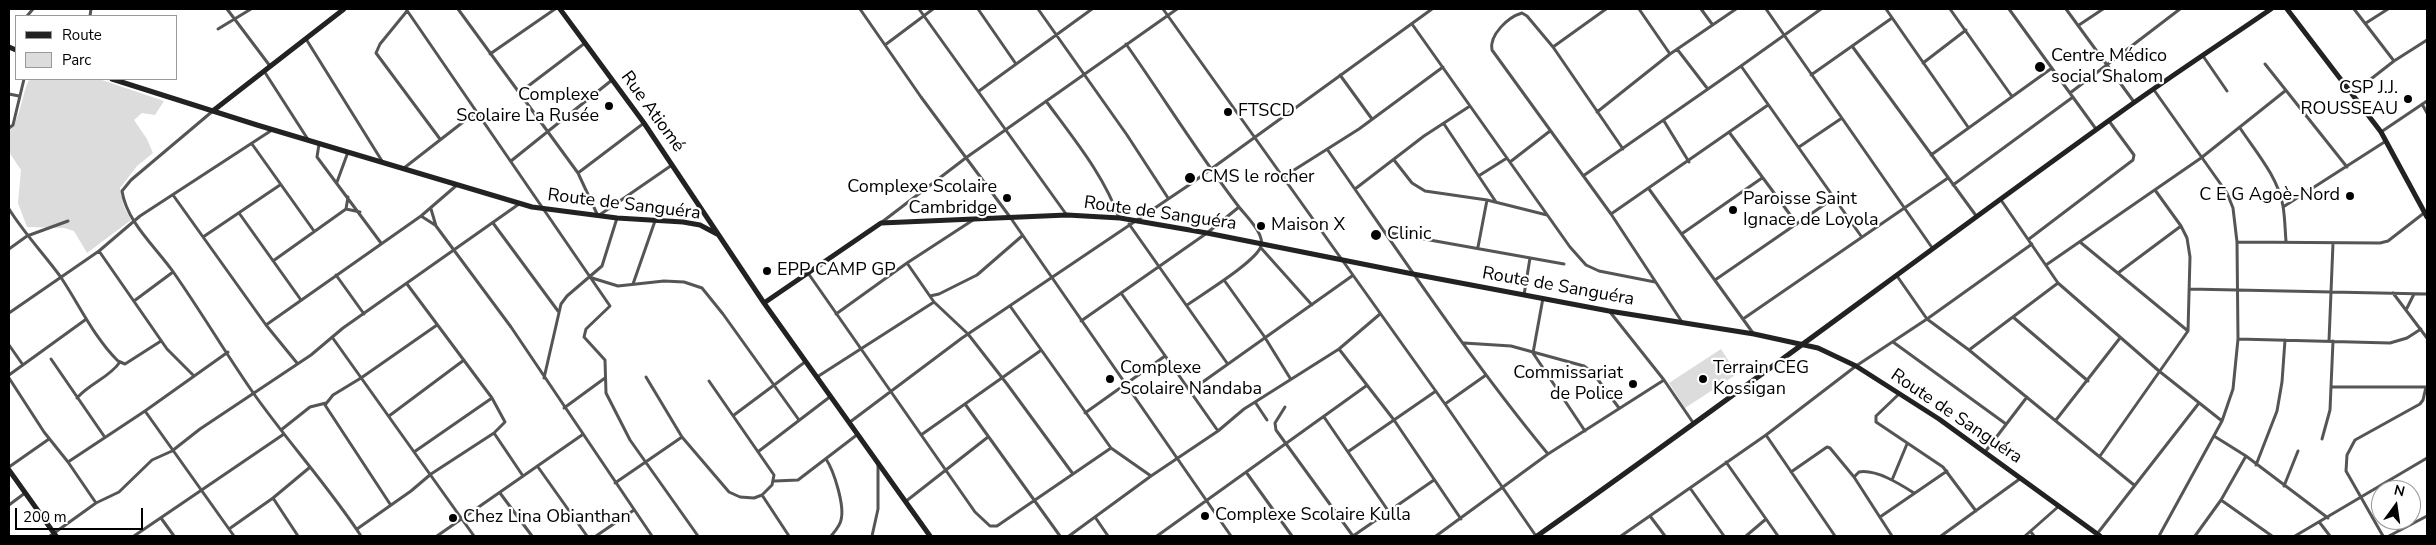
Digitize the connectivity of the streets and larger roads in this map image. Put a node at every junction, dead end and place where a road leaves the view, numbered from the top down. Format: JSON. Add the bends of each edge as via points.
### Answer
{"nodes":[{"id":1,"x":227,"y":9,"type":"edge"},
{"id":2,"x":251,"y":9,"type":"edge"},
{"id":3,"x":344,"y":9,"type":"edge"},
{"id":4,"x":458,"y":9,"type":"edge"},
{"id":5,"x":555,"y":9,"type":"edge"},
{"id":6,"x":560,"y":9,"type":"edge"},
{"id":7,"x":860,"y":9,"type":"edge"},
{"id":8,"x":919,"y":9,"type":"edge"},
{"id":9,"x":933,"y":9,"type":"edge"},
{"id":10,"x":978,"y":9,"type":"edge"},
{"id":11,"x":1038,"y":9,"type":"edge"},
{"id":12,"x":1092,"y":9,"type":"edge"},
{"id":13,"x":1163,"y":9,"type":"edge"},
{"id":14,"x":1177,"y":9,"type":"edge"},
{"id":15,"x":1432,"y":9,"type":"edge"},
{"id":16,"x":1606,"y":9,"type":"edge"},
{"id":17,"x":1639,"y":9,"type":"edge"},
{"id":18,"x":1701,"y":9,"type":"edge"},
{"id":19,"x":1736,"y":9,"type":"edge"},
{"id":20,"x":1766,"y":9,"type":"edge"},
{"id":21,"x":1821,"y":9,"type":"edge"},
{"id":22,"x":1886,"y":9,"type":"edge"},
{"id":23,"x":1950,"y":9,"type":"edge"},
{"id":24,"x":2009,"y":9,"type":"edge"},
{"id":25,"x":2066,"y":9,"type":"edge"},
{"id":26,"x":2103,"y":9,"type":"edge"},
{"id":27,"x":2180,"y":9,"type":"edge"},
{"id":28,"x":2271,"y":9,"type":"edge"},
{"id":29,"x":2287,"y":9,"type":"edge"},
{"id":30,"x":2354,"y":9,"type":"edge"},
{"id":31,"x":2388,"y":9,"type":"edge"},
{"id":32,"x":406,"y":10,"type":"edge"},
{"id":33,"x":1167,"y":15,"type":"junction"},
{"id":34,"x":924,"y":16,"type":"junction"},
{"id":35,"x":1892,"y":18,"type":"junction"},
{"id":36,"x":234,"y":19,"type":"junction"},
{"id":37,"x":2366,"y":23,"type":"junction"},
{"id":38,"x":1412,"y":24,"type":"junction"},
{"id":39,"x":1712,"y":24,"type":"junction"},
{"id":40,"x":2079,"y":25,"type":"junction"},
{"id":41,"x":218,"y":29,"type":"dead end"},
{"id":42,"x":1966,"y":30,"type":"junction"},
{"id":43,"x":1784,"y":34,"type":"junction"},
{"id":44,"x":1056,"y":35,"type":"junction"},
{"id":45,"x":305,"y":38,"type":"junction"},
{"id":46,"x":2427,"y":40,"type":"edge"},
{"id":47,"x":585,"y":43,"type":"junction"},
{"id":48,"x":1126,"y":44,"type":"junction"},
{"id":49,"x":885,"y":45,"type":"junction"},
{"id":50,"x":1852,"y":46,"type":"junction"},
{"id":51,"x":1553,"y":47,"type":"junction"},
{"id":52,"x":1677,"y":48,"type":"junction"},
{"id":53,"x":490,"y":54,"type":"junction"},
{"id":54,"x":1670,"y":54,"type":"junction"},
{"id":55,"x":2202,"y":56,"type":"junction"},
{"id":56,"x":2394,"y":61,"type":"junction"},
{"id":57,"x":1924,"y":63,"type":"junction"},
{"id":58,"x":1016,"y":64,"type":"junction"},
{"id":59,"x":2105,"y":64,"type":"junction"},
{"id":60,"x":2265,"y":64,"type":"dead end"},
{"id":61,"x":270,"y":66,"type":"junction"},
{"id":62,"x":1741,"y":66,"type":"junction"},
{"id":63,"x":1443,"y":67,"type":"junction"},
{"id":64,"x":2052,"y":68,"type":"junction"},
{"id":65,"x":264,"y":71,"type":"junction"},
{"id":66,"x":1084,"y":74,"type":"junction"},
{"id":67,"x":1811,"y":74,"type":"junction"},
{"id":68,"x":1340,"y":76,"type":"junction"},
{"id":69,"x":24,"y":80,"type":"edge"},
{"id":70,"x":115,"y":80,"type":"edge"},
{"id":71,"x":612,"y":80,"type":"junction"},
{"id":72,"x":1706,"y":88,"type":"junction"},
{"id":73,"x":2154,"y":90,"type":"junction"},
{"id":74,"x":979,"y":91,"type":"junction"},
{"id":75,"x":2227,"y":91,"type":"dead end"},
{"id":76,"x":2285,"y":91,"type":"junction"},
{"id":77,"x":519,"y":93,"type":"junction"},
{"id":78,"x":2070,"y":93,"type":"junction"},
{"id":79,"x":2353,"y":93,"type":"junction"},
{"id":80,"x":9,"y":94,"type":"edge"},
{"id":81,"x":2011,"y":95,"type":"junction"},
{"id":82,"x":19,"y":96,"type":"junction"},
{"id":83,"x":2073,"y":97,"type":"junction"},
{"id":84,"x":1046,"y":101,"type":"junction"},
{"id":85,"x":2427,"y":101,"type":"edge"},
{"id":86,"x":2134,"y":103,"type":"junction"},
{"id":87,"x":2422,"y":104,"type":"junction"},
{"id":88,"x":1470,"y":106,"type":"junction"},
{"id":89,"x":1768,"y":106,"type":"junction"},
{"id":90,"x":214,"y":110,"type":"junction"},
{"id":91,"x":476,"y":112,"type":"junction"},
{"id":92,"x":1597,"y":112,"type":"junction"},
{"id":93,"x":2427,"y":113,"type":"edge"},
{"id":94,"x":1842,"y":118,"type":"junction"},
{"id":95,"x":1372,"y":119,"type":"junction"},
{"id":96,"x":1664,"y":120,"type":"junction"},
{"id":97,"x":2109,"y":121,"type":"junction"},
{"id":98,"x":644,"y":123,"type":"junction"},
{"id":99,"x":1444,"y":124,"type":"junction"},
{"id":100,"x":1968,"y":127,"type":"junction"},
{"id":101,"x":9,"y":128,"type":"edge"},
{"id":102,"x":2240,"y":128,"type":"junction"},
{"id":103,"x":272,"y":130,"type":"junction"},
{"id":104,"x":1007,"y":130,"type":"junction"},
{"id":105,"x":2096,"y":130,"type":"junction"},
{"id":106,"x":549,"y":131,"type":"junction"},
{"id":107,"x":1550,"y":131,"type":"junction"},
{"id":108,"x":1730,"y":132,"type":"junction"},
{"id":109,"x":2381,"y":132,"type":"junction"},
{"id":110,"x":1255,"y":138,"type":"junction"},
{"id":111,"x":440,"y":140,"type":"junction"},
{"id":112,"x":2386,"y":140,"type":"junction"},
{"id":113,"x":309,"y":141,"type":"junction"},
{"id":114,"x":252,"y":144,"type":"junction"},
{"id":115,"x":319,"y":144,"type":"junction"},
{"id":116,"x":1799,"y":147,"type":"junction"},
{"id":117,"x":1327,"y":149,"type":"junction"},
{"id":118,"x":1623,"y":149,"type":"junction"},
{"id":119,"x":348,"y":152,"type":"junction"},
{"id":120,"x":1931,"y":155,"type":"junction"},
{"id":121,"x":967,"y":157,"type":"junction"},
{"id":122,"x":1507,"y":158,"type":"junction"},
{"id":123,"x":2201,"y":158,"type":"junction"},
{"id":124,"x":1394,"y":160,"type":"junction"},
{"id":125,"x":511,"y":161,"type":"junction"},
{"id":126,"x":1510,"y":162,"type":"junction"},
{"id":127,"x":1689,"y":162,"type":"junction"},
{"id":128,"x":383,"y":164,"type":"junction"},
{"id":129,"x":672,"y":165,"type":"junction"},
{"id":130,"x":2347,"y":167,"type":"junction"},
{"id":131,"x":1211,"y":168,"type":"junction"},
{"id":132,"x":402,"y":169,"type":"junction"},
{"id":133,"x":578,"y":173,"type":"junction"},
{"id":134,"x":1480,"y":175,"type":"junction"},
{"id":135,"x":1583,"y":176,"type":"junction"},
{"id":136,"x":1283,"y":177,"type":"junction"},
{"id":137,"x":1762,"y":178,"type":"junction"},
{"id":138,"x":1948,"y":178,"type":"junction"},
{"id":139,"x":337,"y":183,"type":"junction"},
{"id":140,"x":280,"y":185,"type":"junction"},
{"id":141,"x":457,"y":185,"type":"junction"},
{"id":142,"x":1953,"y":185,"type":"junction"},
{"id":143,"x":1355,"y":189,"type":"junction"},
{"id":144,"x":1649,"y":190,"type":"junction"},
{"id":145,"x":2155,"y":190,"type":"junction"},
{"id":146,"x":173,"y":195,"type":"junction"},
{"id":147,"x":348,"y":196,"type":"junction"},
{"id":148,"x":1168,"y":198,"type":"junction"},
{"id":149,"x":1834,"y":198,"type":"junction"},
{"id":150,"x":1487,"y":200,"type":"junction"},
{"id":151,"x":2001,"y":200,"type":"junction"},
{"id":152,"x":1496,"y":203,"type":"junction"},
{"id":153,"x":519,"y":204,"type":"junction"},
{"id":154,"x":1239,"y":207,"type":"junction"},
{"id":155,"x":2283,"y":207,"type":"junction"},
{"id":156,"x":1905,"y":208,"type":"junction"},
{"id":157,"x":9,"y":209,"type":"edge"},
{"id":158,"x":346,"y":209,"type":"junction"},
{"id":159,"x":431,"y":209,"type":"junction"},
{"id":160,"x":546,"y":210,"type":"junction"},
{"id":161,"x":360,"y":212,"type":"junction"},
{"id":162,"x":239,"y":213,"type":"junction"},
{"id":163,"x":1610,"y":214,"type":"junction"},
{"id":164,"x":1067,"y":215,"type":"junction"},
{"id":165,"x":1548,"y":215,"type":"junction"},
{"id":166,"x":2426,"y":215,"type":"edge"},
{"id":167,"x":421,"y":216,"type":"junction"},
{"id":168,"x":598,"y":216,"type":"junction"},
{"id":169,"x":1010,"y":217,"type":"junction"},
{"id":170,"x":617,"y":218,"type":"junction"},
{"id":171,"x":1120,"y":218,"type":"junction"},
{"id":172,"x":1977,"y":218,"type":"junction"},
{"id":173,"x":655,"y":220,"type":"junction"},
{"id":174,"x":974,"y":220,"type":"junction"},
{"id":175,"x":68,"y":221,"type":"dead end"},
{"id":176,"x":135,"y":222,"type":"junction"},
{"id":177,"x":1131,"y":222,"type":"junction"},
{"id":178,"x":493,"y":223,"type":"junction"},
{"id":179,"x":881,"y":223,"type":"junction"},
{"id":180,"x":1797,"y":224,"type":"junction"},
{"id":181,"x":436,"y":226,"type":"junction"},
{"id":182,"x":2181,"y":226,"type":"junction"},
{"id":183,"x":314,"y":231,"type":"junction"},
{"id":184,"x":1207,"y":232,"type":"junction"},
{"id":185,"x":1384,"y":232,"type":"junction"},
{"id":186,"x":1682,"y":233,"type":"junction"},
{"id":187,"x":718,"y":234,"type":"junction"},
{"id":188,"x":27,"y":236,"type":"junction"},
{"id":189,"x":1022,"y":236,"type":"junction"},
{"id":190,"x":1861,"y":236,"type":"junction"},
{"id":191,"x":203,"y":237,"type":"junction"},
{"id":192,"x":2029,"y":239,"type":"junction"},
{"id":193,"x":2286,"y":241,"type":"junction"},
{"id":194,"x":2080,"y":242,"type":"junction"},
{"id":195,"x":2237,"y":242,"type":"junction"},
{"id":196,"x":381,"y":243,"type":"junction"},
{"id":197,"x":2333,"y":243,"type":"junction"},
{"id":198,"x":2032,"y":244,"type":"junction"},
{"id":199,"x":1261,"y":245,"type":"junction"},
{"id":200,"x":1478,"y":247,"type":"junction"},
{"id":201,"x":9,"y":249,"type":"edge"},
{"id":202,"x":1933,"y":250,"type":"junction"},
{"id":203,"x":99,"y":251,"type":"junction"},
{"id":204,"x":454,"y":251,"type":"junction"},
{"id":205,"x":1530,"y":258,"type":"junction"},
{"id":206,"x":1341,"y":260,"type":"junction"},
{"id":207,"x":273,"y":261,"type":"junction"},
{"id":208,"x":907,"y":263,"type":"junction"},
{"id":209,"x":1564,"y":264,"type":"dead end"},
{"id":210,"x":2046,"y":265,"type":"junction"},
{"id":211,"x":1159,"y":266,"type":"junction"},
{"id":212,"x":173,"y":272,"type":"junction"},
{"id":213,"x":808,"y":273,"type":"junction"},
{"id":214,"x":1413,"y":274,"type":"junction"},
{"id":215,"x":2118,"y":274,"type":"junction"},
{"id":216,"x":336,"y":275,"type":"junction"},
{"id":217,"x":1352,"y":276,"type":"junction"},
{"id":218,"x":1897,"y":276,"type":"junction"},
{"id":219,"x":60,"y":277,"type":"junction"},
{"id":220,"x":589,"y":277,"type":"junction"},
{"id":221,"x":1050,"y":278,"type":"junction"},
{"id":222,"x":1224,"y":280,"type":"junction"},
{"id":223,"x":1715,"y":280,"type":"junction"},
{"id":224,"x":1656,"y":282,"type":"junction"},
{"id":225,"x":2058,"y":283,"type":"junction"},
{"id":226,"x":406,"y":284,"type":"junction"},
{"id":227,"x":633,"y":284,"type":"junction"},
{"id":228,"x":2189,"y":289,"type":"junction"},
{"id":229,"x":2237,"y":290,"type":"junction"},
{"id":230,"x":2330,"y":292,"type":"junction"},
{"id":231,"x":1121,"y":293,"type":"junction"},
{"id":232,"x":2393,"y":293,"type":"junction"},
{"id":233,"x":2414,"y":294,"type":"junction"},
{"id":234,"x":2427,"y":294,"type":"edge"},
{"id":235,"x":1524,"y":295,"type":"junction"},
{"id":236,"x":930,"y":296,"type":"junction"},
{"id":237,"x":1543,"y":298,"type":"junction"},
{"id":238,"x":301,"y":300,"type":"junction"},
{"id":239,"x":134,"y":301,"type":"junction"},
{"id":240,"x":934,"y":302,"type":"junction"},
{"id":241,"x":764,"y":303,"type":"junction"},
{"id":242,"x":1187,"y":305,"type":"junction"},
{"id":243,"x":1312,"y":305,"type":"junction"},
{"id":244,"x":1010,"y":306,"type":"junction"},
{"id":245,"x":2407,"y":308,"type":"junction"},
{"id":246,"x":559,"y":311,"type":"junction"},
{"id":247,"x":1609,"y":311,"type":"junction"},
{"id":248,"x":9,"y":313,"type":"edge"},
{"id":249,"x":364,"y":314,"type":"junction"},
{"id":250,"x":836,"y":314,"type":"junction"},
{"id":251,"x":1380,"y":314,"type":"junction"},
{"id":252,"x":2013,"y":317,"type":"junction"},
{"id":253,"x":1743,"y":319,"type":"junction"},
{"id":254,"x":1927,"y":319,"type":"junction"},
{"id":255,"x":85,"y":320,"type":"junction"},
{"id":256,"x":1081,"y":321,"type":"junction"},
{"id":257,"x":1683,"y":323,"type":"junction"},
{"id":258,"x":266,"y":325,"type":"junction"},
{"id":259,"x":437,"y":325,"type":"junction"},
{"id":260,"x":2421,"y":330,"type":"junction"},
{"id":261,"x":2188,"y":331,"type":"junction"},
{"id":262,"x":968,"y":334,"type":"junction"},
{"id":263,"x":1754,"y":334,"type":"junction"},
{"id":264,"x":1264,"y":336,"type":"junction"},
{"id":265,"x":332,"y":337,"type":"junction"},
{"id":266,"x":2120,"y":338,"type":"junction"},
{"id":267,"x":2427,"y":338,"type":"edge"},
{"id":268,"x":2238,"y":339,"type":"junction"},
{"id":269,"x":2286,"y":340,"type":"junction"},
{"id":270,"x":161,"y":341,"type":"junction"},
{"id":271,"x":2328,"y":341,"type":"junction"},
{"id":272,"x":1464,"y":342,"type":"junction"},
{"id":273,"x":1893,"y":342,"type":"junction"},
{"id":274,"x":2333,"y":342,"type":"junction"},
{"id":275,"x":1803,"y":344,"type":"junction"},
{"id":276,"x":9,"y":345,"type":"edge"},
{"id":277,"x":860,"y":349,"type":"junction"},
{"id":278,"x":1339,"y":349,"type":"junction"},
{"id":279,"x":1969,"y":350,"type":"junction"},
{"id":280,"x":1040,"y":351,"type":"junction"},
{"id":281,"x":228,"y":352,"type":"junction"},
{"id":282,"x":1533,"y":353,"type":"junction"},
{"id":283,"x":1165,"y":356,"type":"junction"},
{"id":284,"x":51,"y":359,"type":"dead end"},
{"id":285,"x":464,"y":360,"type":"junction"},
{"id":286,"x":120,"y":362,"type":"junction"},
{"id":287,"x":806,"y":362,"type":"junction"},
{"id":288,"x":297,"y":363,"type":"junction"},
{"id":289,"x":1227,"y":363,"type":"junction"},
{"id":290,"x":23,"y":365,"type":"junction"},
{"id":291,"x":1856,"y":366,"type":"junction"},
{"id":292,"x":2159,"y":371,"type":"junction"},
{"id":293,"x":1486,"y":374,"type":"junction"},
{"id":294,"x":9,"y":376,"type":"edge"},
{"id":295,"x":194,"y":376,"type":"junction"},
{"id":296,"x":646,"y":377,"type":"dead end"},
{"id":297,"x":817,"y":377,"type":"junction"},
{"id":298,"x":361,"y":378,"type":"junction"},
{"id":299,"x":605,"y":378,"type":"junction"},
{"id":300,"x":1002,"y":378,"type":"junction"},
{"id":301,"x":1290,"y":378,"type":"junction"},
{"id":302,"x":544,"y":379,"type":"junction"},
{"id":303,"x":1664,"y":380,"type":"junction"},
{"id":304,"x":710,"y":381,"type":"dead end"},
{"id":305,"x":2088,"y":381,"type":"junction"},
{"id":306,"x":774,"y":384,"type":"junction"},
{"id":307,"x":1125,"y":384,"type":"junction"},
{"id":308,"x":1366,"y":386,"type":"junction"},
{"id":309,"x":2332,"y":387,"type":"junction"},
{"id":310,"x":2426,"y":387,"type":"edge"},
{"id":311,"x":1190,"y":391,"type":"junction"},
{"id":312,"x":253,"y":392,"type":"junction"},
{"id":313,"x":1436,"y":392,"type":"junction"},
{"id":314,"x":890,"y":393,"type":"junction"},
{"id":315,"x":1900,"y":393,"type":"junction"},
{"id":316,"x":831,"y":396,"type":"junction"},
{"id":317,"x":2027,"y":397,"type":"junction"},
{"id":318,"x":77,"y":398,"type":"junction"},
{"id":319,"x":492,"y":398,"type":"junction"},
{"id":320,"x":326,"y":402,"type":"junction"},
{"id":321,"x":1255,"y":402,"type":"junction"},
{"id":322,"x":2199,"y":403,"type":"junction"},
{"id":323,"x":965,"y":404,"type":"junction"},
{"id":324,"x":1445,"y":404,"type":"junction"},
{"id":325,"x":1285,"y":406,"type":"dead end"},
{"id":326,"x":564,"y":408,"type":"junction"},
{"id":327,"x":1619,"y":408,"type":"junction"},
{"id":328,"x":145,"y":411,"type":"junction"},
{"id":329,"x":1085,"y":413,"type":"junction"},
{"id":330,"x":734,"y":415,"type":"junction"},
{"id":331,"x":389,"y":416,"type":"junction"},
{"id":332,"x":1324,"y":417,"type":"junction"},
{"id":333,"x":799,"y":420,"type":"junction"},
{"id":334,"x":1267,"y":420,"type":"dead end"},
{"id":335,"x":1394,"y":420,"type":"junction"},
{"id":336,"x":2056,"y":420,"type":"junction"},
{"id":337,"x":2222,"y":421,"type":"junction"},
{"id":338,"x":850,"y":422,"type":"junction"},
{"id":339,"x":2006,"y":424,"type":"junction"},
{"id":340,"x":1695,"y":425,"type":"junction"},
{"id":341,"x":281,"y":430,"type":"junction"},
{"id":342,"x":1218,"y":431,"type":"junction"},
{"id":343,"x":1585,"y":431,"type":"junction"},
{"id":344,"x":494,"y":433,"type":"junction"},
{"id":345,"x":284,"y":434,"type":"junction"},
{"id":346,"x":859,"y":434,"type":"junction"},
{"id":347,"x":582,"y":435,"type":"junction"},
{"id":348,"x":920,"y":435,"type":"junction"},
{"id":349,"x":1766,"y":435,"type":"junction"},
{"id":350,"x":104,"y":436,"type":"junction"},
{"id":351,"x":2214,"y":436,"type":"junction"},
{"id":352,"x":682,"y":437,"type":"junction"},
{"id":353,"x":988,"y":437,"type":"junction"},
{"id":354,"x":49,"y":439,"type":"junction"},
{"id":355,"x":2322,"y":439,"type":"dead end"},
{"id":356,"x":1285,"y":444,"type":"junction"},
{"id":357,"x":1907,"y":444,"type":"junction"},
{"id":358,"x":1111,"y":448,"type":"junction"},
{"id":359,"x":172,"y":451,"type":"junction"},
{"id":360,"x":759,"y":451,"type":"junction"},
{"id":361,"x":1348,"y":451,"type":"junction"},
{"id":362,"x":2298,"y":451,"type":"dead end"},
{"id":363,"x":414,"y":452,"type":"junction"},
{"id":364,"x":1985,"y":452,"type":"junction"},
{"id":365,"x":1548,"y":454,"type":"junction"},
{"id":366,"x":2100,"y":456,"type":"junction"},
{"id":367,"x":2246,"y":456,"type":"junction"},
{"id":368,"x":2427,"y":458,"type":"edge"},
{"id":369,"x":826,"y":459,"type":"junction"},
{"id":370,"x":1178,"y":459,"type":"junction"},
{"id":371,"x":68,"y":462,"type":"junction"},
{"id":372,"x":645,"y":462,"type":"junction"},
{"id":373,"x":1726,"y":462,"type":"junction"},
{"id":374,"x":878,"y":465,"type":"junction"},
{"id":375,"x":2256,"y":465,"type":"junction"},
{"id":376,"x":538,"y":467,"type":"junction"},
{"id":377,"x":9,"y":468,"type":"edge"},
{"id":378,"x":309,"y":468,"type":"junction"},
{"id":379,"x":945,"y":469,"type":"junction"},
{"id":380,"x":1947,"y":471,"type":"junction"},
{"id":381,"x":1246,"y":472,"type":"junction"},
{"id":382,"x":1791,"y":472,"type":"junction"},
{"id":383,"x":431,"y":474,"type":"junction"},
{"id":384,"x":1073,"y":474,"type":"junction"},
{"id":385,"x":523,"y":476,"type":"junction"},
{"id":386,"x":1151,"y":476,"type":"junction"},
{"id":387,"x":1854,"y":477,"type":"junction"},
{"id":388,"x":2021,"y":478,"type":"junction"},
{"id":389,"x":1434,"y":480,"type":"junction"},
{"id":390,"x":1892,"y":480,"type":"junction"},
{"id":391,"x":775,"y":481,"type":"junction"},
{"id":392,"x":615,"y":483,"type":"junction"},
{"id":393,"x":2134,"y":485,"type":"junction"},
{"id":394,"x":2284,"y":486,"type":"junction"},
{"id":395,"x":1504,"y":487,"type":"junction"},
{"id":396,"x":1690,"y":488,"type":"junction"},
{"id":397,"x":201,"y":491,"type":"junction"},
{"id":398,"x":25,"y":493,"type":"junction"},
{"id":399,"x":500,"y":493,"type":"junction"},
{"id":400,"x":1914,"y":493,"type":"junction"},
{"id":401,"x":762,"y":495,"type":"junction"},
{"id":402,"x":272,"y":498,"type":"junction"},
{"id":403,"x":2360,"y":498,"type":"junction"},
{"id":404,"x":1205,"y":500,"type":"junction"},
{"id":405,"x":2221,"y":500,"type":"junction"},
{"id":406,"x":905,"y":502,"type":"junction"},
{"id":407,"x":1035,"y":502,"type":"junction"},
{"id":408,"x":96,"y":503,"type":"junction"},
{"id":409,"x":390,"y":504,"type":"junction"},
{"id":410,"x":9,"y":505,"type":"edge"},
{"id":411,"x":2059,"y":506,"type":"junction"},
{"id":412,"x":634,"y":510,"type":"junction"},
{"id":413,"x":1976,"y":511,"type":"junction"},
{"id":414,"x":1389,"y":512,"type":"junction"},
{"id":415,"x":1650,"y":516,"type":"junction"},
{"id":416,"x":1095,"y":517,"type":"junction"},
{"id":417,"x":1880,"y":517,"type":"junction"},
{"id":418,"x":161,"y":518,"type":"junction"},
{"id":419,"x":462,"y":518,"type":"junction"},
{"id":420,"x":1461,"y":518,"type":"junction"},
{"id":421,"x":2328,"y":518,"type":"junction"},
{"id":422,"x":2427,"y":518,"type":"edge"},
{"id":423,"x":1766,"y":519,"type":"junction"},
{"id":424,"x":2320,"y":522,"type":"junction"},
{"id":425,"x":229,"y":529,"type":"junction"},
{"id":426,"x":356,"y":529,"type":"junction"},
{"id":427,"x":2031,"y":532,"type":"junction"},
{"id":428,"x":53,"y":535,"type":"edge"},
{"id":429,"x":1944,"y":535,"type":"edge"},
{"id":430,"x":2098,"y":535,"type":"edge"},
{"id":431,"x":134,"y":536,"type":"edge"},
{"id":432,"x":174,"y":536,"type":"edge"},
{"id":433,"x":234,"y":536,"type":"edge"},
{"id":434,"x":298,"y":536,"type":"edge"},
{"id":435,"x":361,"y":536,"type":"edge"},
{"id":436,"x":437,"y":536,"type":"edge"},
{"id":437,"x":474,"y":536,"type":"edge"},
{"id":438,"x":532,"y":536,"type":"edge"},
{"id":439,"x":587,"y":536,"type":"edge"},
{"id":440,"x":596,"y":536,"type":"edge"},
{"id":441,"x":652,"y":536,"type":"edge"},
{"id":442,"x":698,"y":536,"type":"edge"},
{"id":443,"x":789,"y":536,"type":"edge"},
{"id":444,"x":831,"y":536,"type":"edge"},
{"id":445,"x":872,"y":536,"type":"edge"},
{"id":446,"x":930,"y":536,"type":"edge"},
{"id":447,"x":1060,"y":536,"type":"edge"},
{"id":448,"x":1069,"y":536,"type":"edge"},
{"id":449,"x":1108,"y":536,"type":"edge"},
{"id":450,"x":1157,"y":536,"type":"edge"},
{"id":451,"x":1231,"y":536,"type":"edge"},
{"id":452,"x":1292,"y":536,"type":"edge"},
{"id":453,"x":1353,"y":536,"type":"edge"},
{"id":454,"x":1436,"y":536,"type":"edge"},
{"id":455,"x":1537,"y":536,"type":"edge"},
{"id":456,"x":1621,"y":536,"type":"edge"},
{"id":457,"x":1665,"y":536,"type":"edge"},
{"id":458,"x":1724,"y":536,"type":"edge"},
{"id":459,"x":1746,"y":536,"type":"edge"},
{"id":460,"x":1778,"y":536,"type":"edge"},
{"id":461,"x":1835,"y":536,"type":"edge"},
{"id":462,"x":1892,"y":536,"type":"edge"},
{"id":463,"x":2025,"y":536,"type":"edge"},
{"id":464,"x":2034,"y":536,"type":"edge"},
{"id":465,"x":2159,"y":536,"type":"edge"},
{"id":466,"x":2195,"y":536,"type":"edge"},
{"id":467,"x":2272,"y":536,"type":"edge"},
{"id":468,"x":2295,"y":536,"type":"edge"},
{"id":469,"x":2330,"y":536,"type":"edge"},
{"id":470,"x":2383,"y":536,"type":"edge"},
{"id":471,"x":2389,"y":536,"type":"edge"}],
"edges":[{"from":1,"to":36,"type":"street"},
{"from":2,"to":36,"type":"street"},
{"from":3,"to":45,"type":"street"},
{"from":4,"to":53,"type":"street"},
{"from":5,"to":53,"type":"street"},
{"from":6,"to":47,"type":"street","name":"Rue Atiomé"},
{"from":7,"to":49,"type":"street"},
{"from":8,"to":34,"type":"street"},
{"from":9,"to":34,"type":"street"},
{"from":10,"to":58,"type":"street"},
{"from":11,"to":44,"type":"street"},
{"from":12,"to":44,"type":"street"},
{"from":13,"to":33,"type":"street"},
{"from":14,"to":33,"type":"street"},
{"from":15,"to":38,"type":"street"},
{"from":16,"to":51,"type":"street"},
{"from":17,"to":54,"type":"street"},
{"from":18,"to":39,"type":"street"},
{"from":19,"to":39,"type":"street"},
{"from":20,"to":43,"type":"street"},
{"from":21,"to":43,"type":"street"},
{"from":22,"to":35,"type":"street"},
{"from":23,"to":42,"type":"street"},
{"from":24,"to":64,"type":"street"},
{"from":25,"to":40,"type":"street"},
{"from":26,"to":40,"type":"street"},
{"from":27,"to":59,"type":"street"},
{"from":28,"to":55,"type":"street"},
{"from":29,"to":79,"type":"street"},
{"from":30,"to":37,"type":"street"},
{"from":31,"to":37,"type":"street"},
{"from":32,"to":91,"type":"street"},
{"from":32,"to":111,"type":"street","via":[[376,54]]},
{"from":33,"to":48,"type":"street"},
{"from":33,"to":110,"type":"street"},
{"from":34,"to":49,"type":"street"},
{"from":34,"to":74,"type":"street"},
{"from":35,"to":50,"type":"street"},
{"from":35,"to":57,"type":"street"},
{"from":36,"to":41,"type":"street"},
{"from":36,"to":61,"type":"street"},
{"from":37,"to":56,"type":"street"},
{"from":38,"to":63,"type":"street"},
{"from":38,"to":68,"type":"street"},
{"from":39,"to":52,"type":"street"},
{"from":40,"to":59,"type":"street"},
{"from":42,"to":57,"type":"street"},
{"from":42,"to":81,"type":"street"},
{"from":43,"to":62,"type":"street"},
{"from":43,"to":67,"type":"street"},
{"from":44,"to":58,"type":"street"},
{"from":44,"to":66,"type":"street"},
{"from":45,"to":61,"type":"street"},
{"from":45,"to":128,"type":"street"},
{"from":46,"to":56,"type":"street"},
{"from":47,"to":71,"type":"street","name":"Rue Atiomé"},
{"from":47,"to":77,"type":"street"},
{"from":48,"to":66,"type":"street"},
{"from":48,"to":131,"type":"street"},
{"from":49,"to":121,"type":"street"},
{"from":50,"to":67,"type":"street"},
{"from":50,"to":120,"type":"street"},
{"from":51,"to":92,"type":"street"},
{"from":51,"to":107,"type":"street","via":[[1522,13],[1502,27],[1491,48]]},
{"from":52,"to":54,"type":"street"},
{"from":52,"to":72,"type":"street"},
{"from":53,"to":77,"type":"street"},
{"from":54,"to":92,"type":"street"},
{"from":55,"to":73,"type":"street"},
{"from":55,"to":75,"type":"street"},
{"from":56,"to":79,"type":"street"},
{"from":57,"to":100,"type":"street"},
{"from":58,"to":74,"type":"street"},
{"from":59,"to":78,"type":"street"},
{"from":59,"to":86,"type":"street"},
{"from":60,"to":76,"type":"street"},
{"from":61,"to":65,"type":"street"},
{"from":62,"to":72,"type":"street"},
{"from":62,"to":89,"type":"street"},
{"from":63,"to":88,"type":"street"},
{"from":63,"to":95,"type":"street"},
{"from":64,"to":78,"type":"street"},
{"from":64,"to":81,"type":"street"},
{"from":65,"to":90,"type":"street"},
{"from":65,"to":113,"type":"street"},
{"from":66,"to":84,"type":"street"},
{"from":66,"to":148,"type":"street"},
{"from":67,"to":94,"type":"street"},
{"from":68,"to":95,"type":"street"},
{"from":68,"to":110,"type":"street"},
{"from":69,"to":82,"type":"street"},
{"from":70,"to":90,"type":"street","name":"Route de Sanguéra"},
{"from":71,"to":98,"type":"street","name":"Rue Atiomé"},
{"from":71,"to":106,"type":"street"},
{"from":72,"to":96,"type":"street"},
{"from":73,"to":86,"type":"street"},
{"from":73,"to":123,"type":"street"},
{"from":74,"to":104,"type":"street"},
{"from":76,"to":102,"type":"street"},
{"from":76,"to":130,"type":"street"},
{"from":77,"to":106,"type":"street"},
{"from":78,"to":83,"type":"street"},
{"from":79,"to":109,"type":"street"},
{"from":80,"to":82,"type":"street"},
{"from":81,"to":100,"type":"street"},
{"from":82,"to":101,"type":"street","via":[[13,125]]},
{"from":83,"to":105,"type":"street"},
{"from":83,"to":142,"type":"street"},
{"from":84,"to":104,"type":"street"},
{"from":84,"to":171,"type":"street","via":[[1097,172]]},
{"from":85,"to":87,"type":"street"},
{"from":86,"to":97,"type":"street"},
{"from":87,"to":93,"type":"street"},
{"from":87,"to":109,"type":"street"},
{"from":88,"to":99,"type":"street"},
{"from":88,"to":122,"type":"street"},
{"from":89,"to":108,"type":"street"},
{"from":89,"to":116,"type":"street"},
{"from":90,"to":103,"type":"street","name":"Route de Sanguéra"},
{"from":90,"to":176,"type":"street","via":[[122,191],[125,205]]},
{"from":91,"to":111,"type":"street"},
{"from":91,"to":125,"type":"street"},
{"from":92,"to":118,"type":"street"},
{"from":94,"to":116,"type":"street"},
{"from":94,"to":156,"type":"street"},
{"from":95,"to":117,"type":"street"},
{"from":96,"to":118,"type":"street"},
{"from":96,"to":127,"type":"street"},
{"from":97,"to":105,"type":"street"},
{"from":97,"to":192,"type":"street","via":[[2132,153],[2133,160]]},
{"from":98,"to":129,"type":"street","name":"Rue Atiomé"},
{"from":98,"to":133,"type":"street"},
{"from":99,"to":124,"type":"street"},
{"from":99,"to":134,"type":"street"},
{"from":100,"to":120,"type":"street"},
{"from":102,"to":123,"type":"street"},
{"from":102,"to":155,"type":"street","via":[[2268,169]]},
{"from":103,"to":113,"type":"street","name":"Route de Sanguéra"},
{"from":103,"to":114,"type":"street"},
{"from":104,"to":121,"type":"street"},
{"from":104,"to":164,"type":"street"},
{"from":105,"to":151,"type":"street"},
{"from":106,"to":125,"type":"street"},
{"from":106,"to":133,"type":"street"},
{"from":107,"to":126,"type":"street"},
{"from":107,"to":135,"type":"street"},
{"from":108,"to":127,"type":"street"},
{"from":108,"to":137,"type":"street"},
{"from":109,"to":112,"type":"street"},
{"from":110,"to":131,"type":"street"},
{"from":110,"to":136,"type":"street"},
{"from":111,"to":132,"type":"street"},
{"from":112,"to":130,"type":"street"},
{"from":112,"to":166,"type":"street"},
{"from":113,"to":115,"type":"street","name":"Route de Sanguéra"},
{"from":114,"to":140,"type":"street"},
{"from":114,"to":146,"type":"street"},
{"from":115,"to":119,"type":"street","name":"Route de Sanguéra"},
{"from":115,"to":139,"type":"street","via":[[317,156]]},
{"from":116,"to":149,"type":"street"},
{"from":117,"to":136,"type":"street"},
{"from":117,"to":143,"type":"street"},
{"from":118,"to":135,"type":"street"},
{"from":119,"to":128,"type":"street","name":"Route de Sanguéra"},
{"from":119,"to":139,"type":"street"},
{"from":120,"to":138,"type":"street"},
{"from":121,"to":169,"type":"street"},
{"from":121,"to":179,"type":"street"},
{"from":122,"to":126,"type":"street"},
{"from":122,"to":134,"type":"street"},
{"from":123,"to":145,"type":"street"},
{"from":123,"to":195,"type":"street","via":[[2231,202]]},
{"from":124,"to":143,"type":"street"},
{"from":124,"to":150,"type":"street","via":[[1421,189]]},
{"from":125,"to":160,"type":"street"},
{"from":126,"to":165,"type":"street"},
{"from":127,"to":144,"type":"street"},
{"from":128,"to":132,"type":"street","name":"Route de Sanguéra"},
{"from":129,"to":168,"type":"street"},
{"from":129,"to":187,"type":"street","name":"Rue Atiomé"},
{"from":130,"to":155,"type":"street"},
{"from":131,"to":148,"type":"street"},
{"from":131,"to":154,"type":"street"},
{"from":132,"to":141,"type":"street","name":"Route de Sanguéra"},
{"from":133,"to":168,"type":"street"},
{"from":134,"to":152,"type":"street"},
{"from":135,"to":163,"type":"street"},
{"from":136,"to":206,"type":"street"},
{"from":137,"to":180,"type":"street"},
{"from":137,"to":186,"type":"street"},
{"from":138,"to":142,"type":"street"},
{"from":138,"to":156,"type":"street"},
{"from":139,"to":147,"type":"street"},
{"from":140,"to":162,"type":"street"},
{"from":140,"to":183,"type":"street"},
{"from":141,"to":153,"type":"street","name":"Route de Sanguéra"},
{"from":141,"to":159,"type":"street"},
{"from":142,"to":172,"type":"street"},
{"from":143,"to":185,"type":"street"},
{"from":144,"to":163,"type":"street"},
{"from":144,"to":186,"type":"street"},
{"from":145,"to":182,"type":"street"},
{"from":145,"to":194,"type":"street"},
{"from":146,"to":176,"type":"street"},
{"from":146,"to":191,"type":"street"},
{"from":147,"to":158,"type":"street"},
{"from":147,"to":161,"type":"street"},
{"from":148,"to":177,"type":"street"},
{"from":149,"to":180,"type":"street"},
{"from":149,"to":190,"type":"street"},
{"from":150,"to":152,"type":"street"},
{"from":150,"to":200,"type":"street"},
{"from":151,"to":172,"type":"street"},
{"from":151,"to":192,"type":"street"},
{"from":152,"to":165,"type":"street"},
{"from":153,"to":160,"type":"street","name":"Route de Sanguéra"},
{"from":153,"to":178,"type":"street"},
{"from":154,"to":184,"type":"street"},
{"from":154,"to":199,"type":"street","via":[[1254,225]]},
{"from":155,"to":193,"type":"street"},
{"from":156,"to":190,"type":"street"},
{"from":156,"to":202,"type":"street"},
{"from":157,"to":188,"type":"street"},
{"from":158,"to":161,"type":"street"},
{"from":158,"to":183,"type":"street"},
{"from":159,"to":167,"type":"street"},
{"from":159,"to":181,"type":"street"},
{"from":160,"to":168,"type":"street","name":"Route de Sanguéra"},
{"from":160,"to":220,"type":"street"},
{"from":161,"to":196,"type":"street"},
{"from":162,"to":191,"type":"street"},
{"from":162,"to":207,"type":"street"},
{"from":163,"to":224,"type":"street"},
{"from":164,"to":169,"type":"street","name":"Route de Sanguéra"},
{"from":164,"to":171,"type":"street","name":"Route de Sanguéra"},
{"from":165,"to":224,"type":"street","via":[[1570,247],[1591,268]]},
{"from":166,"to":197,"type":"street","via":[[2384,242]]},
{"from":167,"to":181,"type":"street"},
{"from":167,"to":196,"type":"street"},
{"from":168,"to":170,"type":"street","name":"Route de Sanguéra"},
{"from":169,"to":174,"type":"street","name":"Route de Sanguéra"},
{"from":169,"to":189,"type":"street"},
{"from":170,"to":173,"type":"street","name":"Route de Sanguéra"},
{"from":170,"to":220,"type":"street","via":[[605,261]]},
{"from":171,"to":177,"type":"street","name":"Route de Sanguéra"},
{"from":172,"to":202,"type":"street"},
{"from":173,"to":187,"type":"street","name":"Route de Sanguéra","via":[[693,224]]},
{"from":173,"to":227,"type":"street"},
{"from":174,"to":179,"type":"street","name":"Route de Sanguéra"},
{"from":174,"to":208,"type":"street"},
{"from":175,"to":188,"type":"street"},
{"from":176,"to":203,"type":"street"},
{"from":176,"to":212,"type":"street"},
{"from":177,"to":184,"type":"street","name":"Route de Sanguéra"},
{"from":177,"to":211,"type":"street"},
{"from":177,"to":221,"type":"street"},
{"from":178,"to":204,"type":"street"},
{"from":178,"to":246,"type":"street"},
{"from":179,"to":213,"type":"street"},
{"from":180,"to":223,"type":"street"},
{"from":181,"to":204,"type":"street"},
{"from":182,"to":215,"type":"street"},
{"from":182,"to":228,"type":"street","via":[[2189,248]]},
{"from":183,"to":207,"type":"street"},
{"from":184,"to":199,"type":"street","name":"Route de Sanguéra"},
{"from":184,"to":211,"type":"street"},
{"from":185,"to":200,"type":"street"},
{"from":185,"to":214,"type":"street"},
{"from":186,"to":223,"type":"street"},
{"from":187,"to":241,"type":"street","name":"Route de Sanguéra"},
{"from":188,"to":201,"type":"street"},
{"from":188,"to":219,"type":"street"},
{"from":189,"to":221,"type":"street"},
{"from":189,"to":236,"type":"street","via":[[977,276]]},
{"from":190,"to":253,"type":"street"},
{"from":191,"to":258,"type":"street"},
{"from":192,"to":198,"type":"street"},
{"from":193,"to":195,"type":"street"},
{"from":193,"to":197,"type":"street"},
{"from":194,"to":210,"type":"street"},
{"from":194,"to":215,"type":"street"},
{"from":195,"to":229,"type":"street"},
{"from":196,"to":216,"type":"street"},
{"from":197,"to":230,"type":"street"},
{"from":198,"to":210,"type":"street"},
{"from":198,"to":254,"type":"street"},
{"from":199,"to":206,"type":"street","name":"Route de Sanguéra"},
{"from":199,"to":222,"type":"street"},
{"from":199,"to":243,"type":"street"},
{"from":200,"to":205,"type":"street"},
{"from":202,"to":218,"type":"street"},
{"from":203,"to":219,"type":"street"},
{"from":203,"to":239,"type":"street"},
{"from":204,"to":226,"type":"street"},
{"from":204,"to":302,"type":"street","via":[[500,312]]},
{"from":205,"to":209,"type":"street"},
{"from":205,"to":235,"type":"street"},
{"from":206,"to":214,"type":"street","name":"Route de Sanguéra"},
{"from":206,"to":217,"type":"street"},
{"from":207,"to":238,"type":"street"},
{"from":208,"to":236,"type":"street"},
{"from":208,"to":250,"type":"street"},
{"from":210,"to":225,"type":"street"},
{"from":211,"to":231,"type":"street"},
{"from":211,"to":242,"type":"street"},
{"from":212,"to":239,"type":"street"},
{"from":212,"to":281,"type":"street"},
{"from":213,"to":241,"type":"street"},
{"from":213,"to":250,"type":"street"},
{"from":214,"to":235,"type":"street","name":"Route de Sanguéra"},
{"from":214,"to":272,"type":"street"},
{"from":215,"to":261,"type":"street"},
{"from":216,"to":238,"type":"street"},
{"from":216,"to":249,"type":"street"},
{"from":217,"to":243,"type":"street"},
{"from":217,"to":251,"type":"street"},
{"from":218,"to":254,"type":"street"},
{"from":218,"to":275,"type":"street"},
{"from":219,"to":248,"type":"street"},
{"from":219,"to":255,"type":"street"},
{"from":220,"to":227,"type":"street","via":[[608,284]]},
{"from":220,"to":246,"type":"street","via":[[567,296]]},
{"from":220,"to":299,"type":"street","via":[[610,306],[586,329],[584,337],[605,360]]},
{"from":221,"to":244,"type":"street"},
{"from":221,"to":256,"type":"street"},
{"from":222,"to":242,"type":"street"},
{"from":222,"to":264,"type":"street"},
{"from":223,"to":253,"type":"street"},
{"from":224,"to":257,"type":"street"},
{"from":225,"to":252,"type":"street"},
{"from":225,"to":266,"type":"street"},
{"from":226,"to":249,"type":"street"},
{"from":226,"to":259,"type":"street"},
{"from":227,"to":306,"type":"street","via":[[672,281],[702,288]]},
{"from":228,"to":229,"type":"street"},
{"from":228,"to":261,"type":"street"},
{"from":229,"to":230,"type":"street"},
{"from":229,"to":268,"type":"street"},
{"from":230,"to":232,"type":"street"},
{"from":230,"to":271,"type":"street"},
{"from":231,"to":256,"type":"street"},
{"from":231,"to":283,"type":"street"},
{"from":232,"to":233,"type":"street"},
{"from":232,"to":245,"type":"street"},
{"from":233,"to":234,"type":"street"},
{"from":233,"to":245,"type":"street"},
{"from":235,"to":237,"type":"street","name":"Route de Sanguéra"},
{"from":236,"to":240,"type":"street"},
{"from":237,"to":247,"type":"street","name":"Route de Sanguéra"},
{"from":237,"to":282,"type":"street"},
{"from":238,"to":258,"type":"street"},
{"from":239,"to":270,"type":"street"},
{"from":240,"to":262,"type":"street"},
{"from":240,"to":277,"type":"street"},
{"from":241,"to":287,"type":"street","name":"Route de Sanguéra"},
{"from":242,"to":289,"type":"street"},
{"from":243,"to":264,"type":"street"},
{"from":244,"to":262,"type":"street"},
{"from":244,"to":280,"type":"street"},
{"from":245,"to":260,"type":"street"},
{"from":246,"to":302,"type":"street"},
{"from":247,"to":257,"type":"street","name":"Route de Sanguéra"},
{"from":247,"to":303,"type":"street"},
{"from":249,"to":265,"type":"street"},
{"from":250,"to":277,"type":"street"},
{"from":251,"to":278,"type":"street"},
{"from":251,"to":313,"type":"street"},
{"from":252,"to":279,"type":"street"},
{"from":252,"to":305,"type":"street"},
{"from":253,"to":263,"type":"street"},
{"from":254,"to":273,"type":"street"},
{"from":254,"to":279,"type":"street"},
{"from":255,"to":286,"type":"street"},
{"from":255,"to":290,"type":"street"},
{"from":256,"to":307,"type":"street"},
{"from":257,"to":263,"type":"street","name":"Route de Sanguéra"},
{"from":258,"to":288,"type":"street"},
{"from":259,"to":285,"type":"street"},
{"from":259,"to":298,"type":"street"},
{"from":260,"to":267,"type":"street"},
{"from":260,"to":274,"type":"street","via":[[2393,342]]},
{"from":261,"to":292,"type":"street"},
{"from":262,"to":300,"type":"street"},
{"from":262,"to":314,"type":"street"},
{"from":263,"to":275,"type":"street","name":"Route de Sanguéra"},
{"from":264,"to":289,"type":"street"},
{"from":264,"to":301,"type":"street"},
{"from":265,"to":288,"type":"street"},
{"from":265,"to":298,"type":"street"},
{"from":266,"to":292,"type":"street"},
{"from":266,"to":305,"type":"street"},
{"from":268,"to":269,"type":"street"},
{"from":268,"to":337,"type":"street","via":[[2233,389]]},
{"from":269,"to":271,"type":"street"},
{"from":269,"to":375,"type":"street","via":[[2277,411]]},
{"from":270,"to":286,"type":"street","via":[[127,363]]},
{"from":270,"to":295,"type":"street"},
{"from":271,"to":274,"type":"street"},
{"from":272,"to":282,"type":"street","via":[[1503,345]]},
{"from":272,"to":293,"type":"street"},
{"from":273,"to":291,"type":"street"},
{"from":273,"to":339,"type":"street"},
{"from":274,"to":309,"type":"street"},
{"from":275,"to":291,"type":"street","name":"Route de Sanguéra","via":[[1834,354]]},
{"from":275,"to":340,"type":"street"},
{"from":276,"to":290,"type":"street"},
{"from":277,"to":297,"type":"street"},
{"from":277,"to":314,"type":"street"},
{"from":278,"to":301,"type":"street"},
{"from":278,"to":308,"type":"street"},
{"from":279,"to":317,"type":"street"},
{"from":280,"to":300,"type":"street"},
{"from":280,"to":329,"type":"street"},
{"from":281,"to":295,"type":"street"},
{"from":281,"to":312,"type":"street"},
{"from":282,"to":327,"type":"street","via":[[1588,368]]},
{"from":282,"to":343,"type":"street"},
{"from":283,"to":307,"type":"street"},
{"from":283,"to":311,"type":"street"},
{"from":284,"to":318,"type":"street"},
{"from":285,"to":319,"type":"street"},
{"from":285,"to":331,"type":"street"},
{"from":286,"to":318,"type":"street","via":[[113,373]]},
{"from":287,"to":297,"type":"street","name":"Route de Sanguéra"},
{"from":287,"to":306,"type":"street"},
{"from":288,"to":312,"type":"street"},
{"from":289,"to":311,"type":"street"},
{"from":290,"to":294,"type":"street"},
{"from":291,"to":315,"type":"street","name":"Route de Sanguéra"},
{"from":291,"to":349,"type":"street"},
{"from":292,"to":322,"type":"street"},
{"from":292,"to":366,"type":"street"},
{"from":293,"to":324,"type":"street"},
{"from":293,"to":365,"type":"street"},
{"from":294,"to":354,"type":"street"},
{"from":295,"to":328,"type":"street"},
{"from":296,"to":352,"type":"street"},
{"from":297,"to":316,"type":"street","name":"Route de Sanguéra"},
{"from":298,"to":320,"type":"street"},
{"from":298,"to":331,"type":"street"},
{"from":299,"to":326,"type":"street"},
{"from":299,"to":372,"type":"street","via":[[609,402]]},
{"from":300,"to":323,"type":"street"},
{"from":300,"to":384,"type":"street"},
{"from":301,"to":321,"type":"street"},
{"from":302,"to":326,"type":"street"},
{"from":303,"to":327,"type":"street"},
{"from":303,"to":340,"type":"street"},
{"from":304,"to":330,"type":"street"},
{"from":305,"to":336,"type":"street"},
{"from":306,"to":330,"type":"street"},
{"from":306,"to":333,"type":"street"},
{"from":307,"to":329,"type":"street"},
{"from":307,"to":370,"type":"street"},
{"from":308,"to":332,"type":"street"},
{"from":308,"to":335,"type":"street"},
{"from":309,"to":310,"type":"street"},
{"from":309,"to":355,"type":"street"},
{"from":310,"to":403,"type":"street","via":[[2420,404],[2355,440],[2349,448],[2345,467]]},
{"from":311,"to":342,"type":"street"},
{"from":312,"to":341,"type":"street"},
{"from":312,"to":359,"type":"street"},
{"from":313,"to":324,"type":"street"},
{"from":313,"to":335,"type":"street"},
{"from":314,"to":338,"type":"street"},
{"from":314,"to":348,"type":"street"},
{"from":315,"to":357,"type":"street","via":[[1875,419]]},
{"from":315,"to":364,"type":"street","name":"Route de Sanguéra"},
{"from":316,"to":333,"type":"street"},
{"from":316,"to":338,"type":"street","name":"Route de Sanguéra"},
{"from":317,"to":336,"type":"street"},
{"from":317,"to":339,"type":"street"},
{"from":318,"to":350,"type":"street"},
{"from":319,"to":344,"type":"street","via":[[505,420]]},
{"from":319,"to":363,"type":"street"},
{"from":320,"to":341,"type":"street","via":[[310,407]]},
{"from":320,"to":409,"type":"street","via":[[326,407]]},
{"from":321,"to":334,"type":"street"},
{"from":321,"to":342,"type":"street"},
{"from":322,"to":337,"type":"street"},
{"from":322,"to":393,"type":"street"},
{"from":323,"to":348,"type":"street"},
{"from":323,"to":353,"type":"street"},
{"from":324,"to":395,"type":"street"},
{"from":325,"to":356,"type":"street","via":[[1275,426]]},
{"from":326,"to":347,"type":"street"},
{"from":327,"to":343,"type":"street"},
{"from":328,"to":350,"type":"street"},
{"from":328,"to":359,"type":"street"},
{"from":329,"to":358,"type":"street"},
{"from":330,"to":360,"type":"street"},
{"from":331,"to":363,"type":"street"},
{"from":332,"to":356,"type":"street"},
{"from":332,"to":361,"type":"street"},
{"from":333,"to":360,"type":"street"},
{"from":335,"to":361,"type":"street"},
{"from":335,"to":389,"type":"street"},
{"from":336,"to":366,"type":"street"},
{"from":337,"to":351,"type":"street"},
{"from":338,"to":346,"type":"street","name":"Route de Sanguéra"},
{"from":339,"to":364,"type":"street"},
{"from":340,"to":455,"type":"street"},
{"from":341,"to":345,"type":"street"},
{"from":342,"to":370,"type":"street"},
{"from":343,"to":365,"type":"street"},
{"from":344,"to":383,"type":"street"},
{"from":344,"to":385,"type":"street"},
{"from":345,"to":378,"type":"street"},
{"from":345,"to":397,"type":"street"},
{"from":346,"to":369,"type":"street"},
{"from":346,"to":374,"type":"street","name":"Route de Sanguéra"},
{"from":347,"to":376,"type":"street"},
{"from":347,"to":392,"type":"street"},
{"from":348,"to":379,"type":"street"},
{"from":349,"to":373,"type":"street"},
{"from":349,"to":382,"type":"street"},
{"from":350,"to":371,"type":"street"},
{"from":351,"to":367,"type":"street"},
{"from":351,"to":465,"type":"street"},
{"from":352,"to":372,"type":"street"},
{"from":352,"to":401,"type":"street","via":[[729,492],[747,498]]},
{"from":353,"to":379,"type":"street"},
{"from":353,"to":407,"type":"street"},
{"from":354,"to":371,"type":"street"},
{"from":354,"to":377,"type":"street"},
{"from":356,"to":381,"type":"street"},
{"from":356,"to":453,"type":"street"},
{"from":357,"to":380,"type":"street"},
{"from":357,"to":390,"type":"street"},
{"from":358,"to":384,"type":"street"},
{"from":358,"to":386,"type":"street"},
{"from":359,"to":397,"type":"street"},
{"from":359,"to":408,"type":"street","via":[[149,463],[119,492]]},
{"from":360,"to":391,"type":"street","via":[[772,470]]},
{"from":361,"to":414,"type":"street"},
{"from":362,"to":394,"type":"street"},
{"from":363,"to":383,"type":"street"},
{"from":364,"to":388,"type":"street","name":"Route de Sanguéra"},
{"from":365,"to":395,"type":"street"},
{"from":366,"to":393,"type":"street"},
{"from":367,"to":375,"type":"street"},
{"from":367,"to":405,"type":"street"},
{"from":368,"to":403,"type":"street"},
{"from":369,"to":391,"type":"street","via":[[798,480]]},
{"from":369,"to":444,"type":"street","via":[[832,469],[842,510],[841,521]]},
{"from":370,"to":386,"type":"street"},
{"from":370,"to":404,"type":"street"},
{"from":371,"to":408,"type":"street"},
{"from":372,"to":392,"type":"street"},
{"from":372,"to":442,"type":"street"},
{"from":373,"to":396,"type":"street"},
{"from":373,"to":423,"type":"street"},
{"from":374,"to":406,"type":"street","name":"Route de Sanguéra"},
{"from":374,"to":445,"type":"street","via":[[878,509]]},
{"from":375,"to":394,"type":"street"},
{"from":376,"to":385,"type":"street"},
{"from":376,"to":439,"type":"street"},
{"from":377,"to":398,"type":"street"},
{"from":378,"to":402,"type":"street"},
{"from":378,"to":426,"type":"street"},
{"from":379,"to":406,"type":"street"},
{"from":379,"to":407,"type":"street","via":[[975,512],[990,526],[997,526]]},
{"from":380,"to":400,"type":"street"},
{"from":380,"to":413,"type":"street"},
{"from":381,"to":404,"type":"street"},
{"from":381,"to":452,"type":"street"},
{"from":382,"to":387,"type":"street","via":[[1828,447]]},
{"from":382,"to":461,"type":"street"},
{"from":383,"to":409,"type":"street"},
{"from":383,"to":419,"type":"street"},
{"from":384,"to":407,"type":"street"},
{"from":385,"to":399,"type":"street"},
{"from":386,"to":416,"type":"street"},
{"from":387,"to":390,"type":"street","via":[[1865,471]]},
{"from":387,"to":417,"type":"street","via":[[1862,494]]},
{"from":388,"to":411,"type":"street","name":"Route de Sanguéra"},
{"from":388,"to":413,"type":"street"},
{"from":389,"to":414,"type":"street"},
{"from":389,"to":420,"type":"street"},
{"from":390,"to":400,"type":"street"},
{"from":391,"to":401,"type":"street"},
{"from":392,"to":412,"type":"street"},
{"from":393,"to":430,"type":"street"},
{"from":394,"to":421,"type":"street"},
{"from":395,"to":420,"type":"street"},
{"from":395,"to":455,"type":"street"},
{"from":396,"to":415,"type":"street"},
{"from":396,"to":458,"type":"street"},
{"from":397,"to":418,"type":"street"},
{"from":397,"to":425,"type":"street"},
{"from":398,"to":410,"type":"street"},
{"from":398,"to":428,"type":"street"},
{"from":399,"to":419,"type":"street"},
{"from":399,"to":438,"type":"street"},
{"from":400,"to":417,"type":"street"},
{"from":401,"to":443,"type":"street"},
{"from":402,"to":425,"type":"street"},
{"from":402,"to":434,"type":"street"},
{"from":403,"to":421,"type":"street"},
{"from":403,"to":470,"type":"street"},
{"from":404,"to":450,"type":"street"},
{"from":404,"to":451,"type":"street"},
{"from":405,"to":466,"type":"street"},
{"from":405,"to":467,"type":"street"},
{"from":406,"to":446,"type":"street","name":"Route de Sanguéra"},
{"from":407,"to":447,"type":"street"},
{"from":408,"to":428,"type":"street"},
{"from":409,"to":426,"type":"street"},
{"from":411,"to":427,"type":"street"},
{"from":411,"to":430,"type":"street","name":"Route de Sanguéra"},
{"from":412,"to":440,"type":"street"},
{"from":412,"to":441,"type":"street"},
{"from":413,"to":429,"type":"street"},
{"from":414,"to":453,"type":"street"},
{"from":415,"to":456,"type":"street"},
{"from":415,"to":457,"type":"street"},
{"from":416,"to":448,"type":"street"},
{"from":416,"to":449,"type":"street"},
{"from":417,"to":462,"type":"street"},
{"from":418,"to":431,"type":"street"},
{"from":418,"to":432,"type":"street"},
{"from":419,"to":436,"type":"street"},
{"from":419,"to":437,"type":"street"},
{"from":420,"to":454,"type":"street"},
{"from":421,"to":424,"type":"street"},
{"from":422,"to":471,"type":"street"},
{"from":423,"to":459,"type":"street"},
{"from":423,"to":460,"type":"street"},
{"from":424,"to":468,"type":"street"},
{"from":424,"to":469,"type":"street"},
{"from":425,"to":433,"type":"street"},
{"from":426,"to":435,"type":"street"},
{"from":427,"to":463,"type":"street"},
{"from":427,"to":464,"type":"street"}]}
